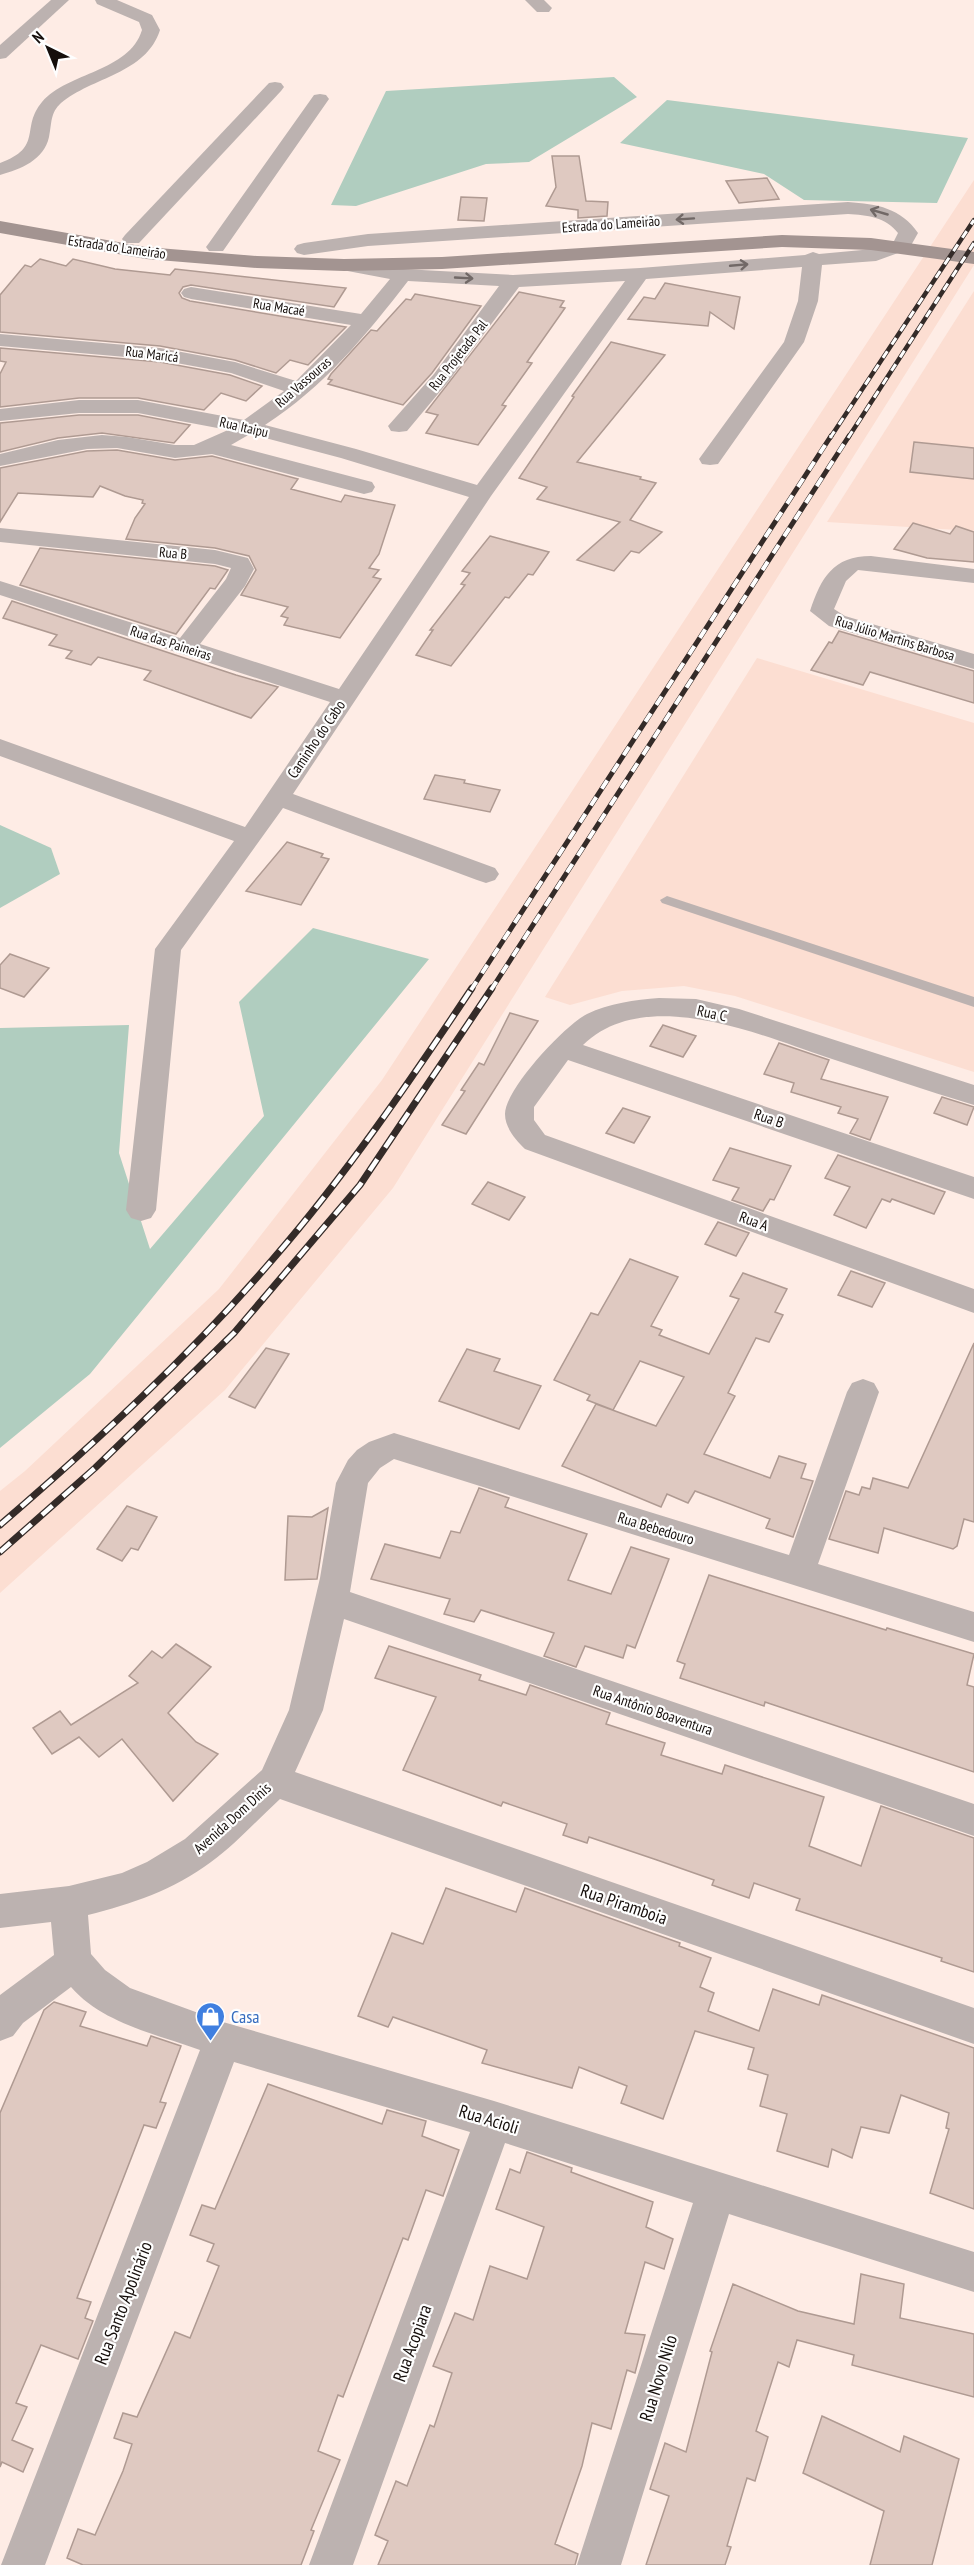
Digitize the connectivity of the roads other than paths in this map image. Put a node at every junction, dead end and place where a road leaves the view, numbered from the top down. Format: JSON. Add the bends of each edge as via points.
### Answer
{"nodes":[{"id":1,"x":61,"y":0,"type":"edge"},
{"id":2,"x":103,"y":0,"type":"edge"},
{"id":3,"x":0,"y":54,"type":"edge"},
{"id":4,"x":275,"y":87,"type":"dead end"},
{"id":5,"x":320,"y":99,"type":"dead end"},
{"id":6,"x":0,"y":169,"type":"edge"},
{"id":7,"x":0,"y":213,"type":"edge"},
{"id":8,"x":0,"y":227,"type":"edge"},
{"id":9,"x":132,"y":239,"type":"junction"},
{"id":10,"x":974,"y":245,"type":"edge"},
{"id":11,"x":216,"y":248,"type":"junction"},
{"id":12,"x":303,"y":249,"type":"junction"},
{"id":13,"x":441,"y":256,"type":"junction"},
{"id":14,"x":813,"y":258,"type":"junction"},
{"id":15,"x":974,"y":258,"type":"edge"},
{"id":16,"x":344,"y":265,"type":"junction"},
{"id":17,"x":640,"y":274,"type":"junction"},
{"id":18,"x":404,"y":275,"type":"junction"},
{"id":19,"x":561,"y":278,"type":"junction"},
{"id":20,"x":513,"y":281,"type":"junction"},
{"id":21,"x":191,"y":292,"type":"dead end"},
{"id":22,"x":601,"y":303,"type":"junction"},
{"id":23,"x":367,"y":321,"type":"junction"},
{"id":24,"x":0,"y":340,"type":"edge"},
{"id":25,"x":299,"y":389,"type":"junction"},
{"id":26,"x":0,"y":415,"type":"edge"},
{"id":27,"x":399,"y":426,"type":"dead end"},
{"id":28,"x":249,"y":427,"type":"junction"},
{"id":29,"x":212,"y":447,"type":"junction"},
{"id":30,"x":710,"y":459,"type":"dead end"},
{"id":31,"x":0,"y":460,"type":"edge"},
{"id":32,"x":364,"y":487,"type":"dead end"},
{"id":33,"x":482,"y":494,"type":"junction"},
{"id":34,"x":0,"y":535,"type":"edge"},
{"id":35,"x":974,"y":576,"type":"edge"},
{"id":36,"x":0,"y":588,"type":"edge"},
{"id":37,"x":185,"y":648,"type":"junction"},
{"id":38,"x":974,"y":662,"type":"edge"},
{"id":39,"x":343,"y":698,"type":"junction"},
{"id":40,"x":0,"y":747,"type":"edge"},
{"id":41,"x":277,"y":797,"type":"junction"},
{"id":42,"x":250,"y":838,"type":"junction"},
{"id":43,"x":486,"y":874,"type":"dead end"},
{"id":44,"x":667,"y":900,"type":"dead end"},
{"id":45,"x":974,"y":1002,"type":"edge"},
{"id":46,"x":563,"y":1048,"type":"junction"},
{"id":47,"x":974,"y":1095,"type":"edge"},
{"id":48,"x":535,"y":1142,"type":"joint"},
{"id":49,"x":974,"y":1188,"type":"edge"},
{"id":50,"x":141,"y":1210,"type":"dead end"},
{"id":51,"x":974,"y":1301,"type":"edge"},
{"id":52,"x":863,"y":1392,"type":"dead end"},
{"id":53,"x":352,"y":1483,"type":"joint"},
{"id":54,"x":799,"y":1573,"type":"junction"},
{"id":55,"x":332,"y":1600,"type":"junction"},
{"id":56,"x":974,"y":1627,"type":"edge"},
{"id":57,"x":274,"y":1781,"type":"junction"},
{"id":58,"x":974,"y":1820,"type":"edge"},
{"id":59,"x":69,"y":1904,"type":"junction"},
{"id":60,"x":0,"y":1911,"type":"edge"},
{"id":61,"x":74,"y":1962,"type":"junction"},
{"id":62,"x":0,"y":2023,"type":"edge"},
{"id":63,"x":974,"y":2026,"type":"edge"},
{"id":64,"x":223,"y":2040,"type":"junction"},
{"id":65,"x":494,"y":2120,"type":"junction"},
{"id":66,"x":717,"y":2190,"type":"junction"},
{"id":67,"x":974,"y":2272,"type":"edge"},
{"id":68,"x":23,"y":2565,"type":"edge"},
{"id":69,"x":331,"y":2565,"type":"edge"},
{"id":70,"x":599,"y":2565,"type":"edge"}],
"edges":[{"from":1,"to":3,"type":"street"},
{"from":2,"to":6,"type":"street","via":[[146,19],[151,30],[148,42],[130,58],[49,105],[36,148],[19,162]]},
{"from":4,"to":9,"type":"street"},
{"from":5,"to":11,"type":"street"},
{"from":7,"to":9,"type":"main road","name":"Estrada do Lameirão"},
{"from":8,"to":16,"type":"main road","name":"Estrada do Lameirão","via":[[146,253]]},
{"from":9,"to":11,"type":"main road","name":"Estrada do Lameirão"},
{"from":10,"to":13,"type":"main road","name":"Estrada do Lameirão","via":[[927,237],[810,229]]},
{"from":11,"to":12,"type":"main road","name":"Estrada do Lameirão"},
{"from":12,"to":13,"type":"main road","name":"Estrada do Lameirão"},
{"from":14,"to":12,"type":"street","name":"Estrada do Lameirão","one_way":true,"via":[[876,255],[902,245],[908,233],[887,214],[848,208],[368,240]]},
{"from":13,"to":15,"type":"main road","name":"Estrada do Lameirão","via":[[782,241],[871,244]]},
{"from":13,"to":16,"type":"main road","name":"Estrada do Lameirão"},
{"from":17,"to":14,"type":"street","name":"Estrada do Lameirão","one_way":true},
{"from":14,"to":30,"type":"street","via":[[808,301],[794,342]]},
{"from":16,"to":18,"type":"street","name":"Estrada do Lameirão"},
{"from":17,"to":19,"type":"street","name":"Estrada do Lameirão"},
{"from":17,"to":22,"type":"street","name":"Caminho do Cabo"},
{"from":18,"to":20,"type":"street","name":"Estrada do Lameirão","one_way":true},
{"from":18,"to":23,"type":"street","name":"Rua Vassouras"},
{"from":19,"to":20,"type":"street","name":"Estrada do Lameirão"},
{"from":19,"to":22,"type":"street","via":[[586,288]]},
{"from":20,"to":27,"type":"street","name":"Rua Projetada Pal","via":[[441,378]]},
{"from":21,"to":23,"type":"street","name":"Rua Macaé"},
{"from":22,"to":33,"type":"street","name":"Caminho do Cabo"},
{"from":23,"to":25,"type":"street","name":"Rua Vassouras"},
{"from":24,"to":25,"type":"street","name":"Rua Maricá","via":[[160,354],[235,368]]},
{"from":25,"to":28,"type":"street","name":"Rua Vassouras"},
{"from":26,"to":28,"type":"street","name":"Rua Itaipu","via":[[128,405]]},
{"from":28,"to":29,"type":"street","name":"Rua Vassouras"},
{"from":28,"to":33,"type":"street","name":"Rua Itaipu"},
{"from":29,"to":31,"type":"street","name":"Rua Vassouras","via":[[184,452],[120,443],[82,443]]},
{"from":29,"to":32,"type":"street"},
{"from":33,"to":39,"type":"street","name":"Caminho do Cabo"},
{"from":34,"to":37,"type":"street","name":"Rua B","via":[[215,557],[240,563],[243,569],[237,581]]},
{"from":35,"to":38,"type":"street","name":"Rua Júlio Martins Barbosa","via":[[856,564],[837,577],[823,608],[825,614],[837,621]]},
{"from":36,"to":37,"type":"street","name":"Rua das Paineiras"},
{"from":37,"to":39,"type":"street","name":"Rua das Paineiras"},
{"from":39,"to":41,"type":"street","name":"Caminho do Cabo"},
{"from":40,"to":42,"type":"street"},
{"from":41,"to":42,"type":"street","name":"Caminho do Cabo"},
{"from":41,"to":43,"type":"street"},
{"from":42,"to":50,"type":"street","name":"Caminho do Cabo","via":[[168,949]]},
{"from":44,"to":45,"type":"lane"},
{"from":46,"to":47,"type":"street","name":"Rua C","via":[[593,1022],[606,1017],[631,1011],[695,1008]]},
{"from":46,"to":48,"type":"street","name":"Rua C","via":[[523,1097],[518,1111],[519,1122]]},
{"from":46,"to":49,"type":"street","name":"Rua B"},
{"from":48,"to":51,"type":"street","name":"Rua A"},
{"from":52,"to":54,"type":"street"},
{"from":53,"to":54,"type":"street","name":"Rua Bebedouro","via":[[357,1470],[376,1451],[394,1446]]},
{"from":53,"to":55,"type":"street","name":"Avenida Dom Dinis"},
{"from":54,"to":56,"type":"street","name":"Rua Bebedouro"},
{"from":55,"to":57,"type":"street","name":"Avenida Dom Dinis","via":[[306,1710]]},
{"from":55,"to":58,"type":"street","name":"Rua Antônio Boaventura"},
{"from":57,"to":59,"type":"street","name":"Avenida Dom Dinis","via":[[225,1829],[160,1874],[125,1889]]},
{"from":57,"to":63,"type":"street","name":"Rua Piramboia"},
{"from":59,"to":60,"type":"street","name":"Avenida Dom Dinis"},
{"from":59,"to":61,"type":"street"},
{"from":61,"to":62,"type":"street","via":[[10,2010]]},
{"from":61,"to":64,"type":"street","name":"Rua Acioli","via":[[92,1983],[118,2002]]},
{"from":64,"to":65,"type":"street","name":"Rua Acioli"},
{"from":64,"to":68,"type":"street","name":"Rua Santo Apolinário"},
{"from":65,"to":66,"type":"street","name":"Rua Acioli"},
{"from":65,"to":69,"type":"street","name":"Rua Acopiara"},
{"from":66,"to":67,"type":"street","name":"Rua Acioli"},
{"from":66,"to":70,"type":"street","name":"Rua Novo Nilo"}]}
